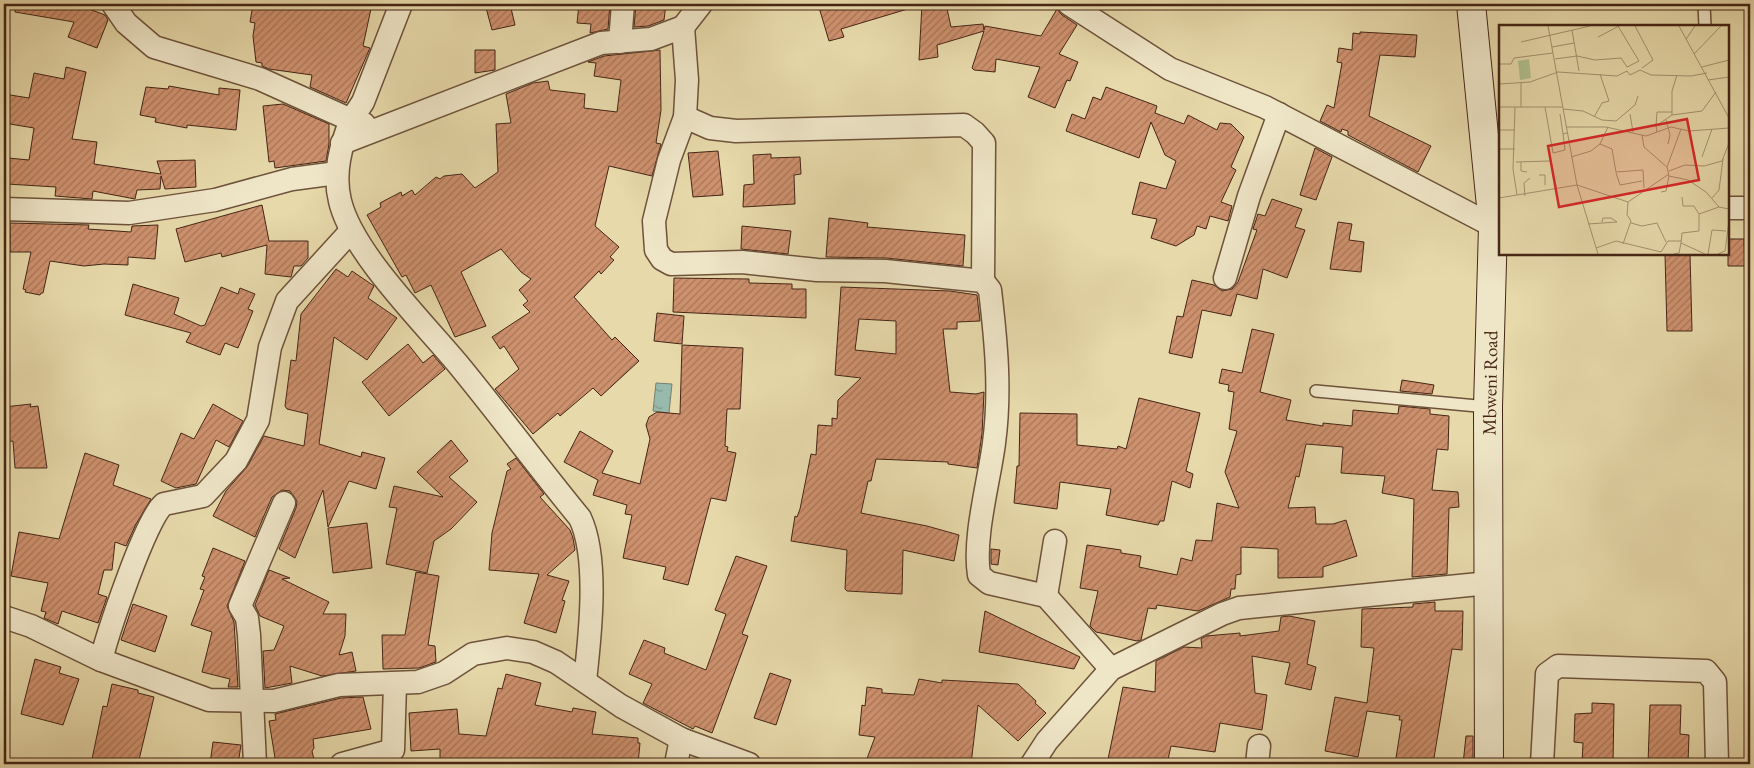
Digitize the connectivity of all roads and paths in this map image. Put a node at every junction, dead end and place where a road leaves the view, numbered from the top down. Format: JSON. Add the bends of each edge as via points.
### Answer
{"nodes":[{"id":1,"x":113,"y":4,"type":"edge"},
{"id":2,"x":402,"y":4,"type":"edge"},
{"id":3,"x":623,"y":4,"type":"edge"},
{"id":4,"x":700,"y":4,"type":"edge"},
{"id":5,"x":1069,"y":4,"type":"edge"},
{"id":6,"x":1471,"y":4,"type":"edge"},
{"id":7,"x":1704,"y":4,"type":"edge"},
{"id":8,"x":1705,"y":25,"type":"edge"},
{"id":9,"x":683,"y":27,"type":"junction"},
{"id":10,"x":620,"y":42,"type":"junction"},
{"id":11,"x":1279,"y":114,"type":"junction"},
{"id":12,"x":686,"y":117,"type":"junction"},
{"id":13,"x":351,"y":120,"type":"junction"},
{"id":14,"x":379,"y":129,"type":"junction"},
{"id":15,"x":342,"y":143,"type":"junction"},
{"id":16,"x":337,"y":173,"type":"junction"},
{"id":17,"x":1729,"y":208,"type":"edge"},
{"id":18,"x":1750,"y":208,"type":"edge"},
{"id":19,"x":4,"y":209,"type":"edge"},
{"id":20,"x":1497,"y":226,"type":"edge"},
{"id":21,"x":350,"y":230,"type":"junction"},
{"id":22,"x":1225,"y":278,"type":"dead end"},
{"id":23,"x":984,"y":281,"type":"junction"},
{"id":24,"x":1316,"y":391,"type":"dead end"},
{"id":25,"x":1488,"y":407,"type":"junction"},
{"id":26,"x":284,"y":503,"type":"dead end"},
{"id":27,"x":1055,"y":541,"type":"dead end"},
{"id":28,"x":1490,"y":583,"type":"junction"},
{"id":29,"x":1046,"y":596,"type":"junction"},
{"id":30,"x":4,"y":617,"type":"edge"},
{"id":31,"x":102,"y":660,"type":"junction"},
{"id":32,"x":1111,"y":669,"type":"junction"},
{"id":33,"x":585,"y":681,"type":"junction"},
{"id":34,"x":395,"y":684,"type":"junction"},
{"id":35,"x":253,"y":701,"type":"junction"},
{"id":36,"x":681,"y":738,"type":"junction"},
{"id":37,"x":392,"y":757,"type":"edge"},
{"id":38,"x":254,"y":764,"type":"edge"},
{"id":39,"x":342,"y":764,"type":"edge"},
{"id":40,"x":676,"y":764,"type":"edge"},
{"id":41,"x":749,"y":764,"type":"edge"},
{"id":42,"x":1032,"y":764,"type":"edge"},
{"id":43,"x":1489,"y":764,"type":"edge"},
{"id":44,"x":1542,"y":764,"type":"edge"},
{"id":45,"x":1717,"y":764,"type":"edge"}],
"edges":[{"from":1,"to":13,"type":"street","via":[[126,23],[154,47],[260,79]]},
{"from":2,"to":13,"type":"street","via":[[363,102]]},
{"from":3,"to":10,"type":"street"},
{"from":4,"to":9,"type":"street"},
{"from":5,"to":11,"type":"street","via":[[1170,69]]},
{"from":6,"to":20,"type":"street","name":"Mbweni Road"},
{"from":7,"to":8,"type":"lane"},
{"from":9,"to":10,"type":"street","via":[[651,39]]},
{"from":9,"to":12,"type":"street"},
{"from":10,"to":14,"type":"street","via":[[601,43]]},
{"from":11,"to":20,"type":"street"},
{"from":11,"to":22,"type":"street","via":[[1249,196]]},
{"from":12,"to":23,"type":"street","via":[[710,128],[736,131],[964,125],[984,143]]},
{"from":12,"to":23,"type":"street","via":[[669,160],[654,221],[656,250],[671,264],[742,262]]},
{"from":13,"to":14,"type":"street"},
{"from":13,"to":15,"type":"street"},
{"from":14,"to":15,"type":"street"},
{"from":15,"to":16,"type":"street"},
{"from":16,"to":19,"type":"street","via":[[292,180],[215,200],[130,213]]},
{"from":16,"to":21,"type":"street","via":[[340,201]]},
{"from":17,"to":18,"type":"street"},
{"from":20,"to":25,"type":"street","name":"Mbweni Road"},
{"from":21,"to":31,"type":"street","via":[[287,301],[270,348],[258,420],[236,461],[204,496],[164,504],[151,522],[116,611]]},
{"from":21,"to":33,"type":"street","via":[[381,274],[458,365],[586,529],[590,564],[590,639]]},
{"from":23,"to":29,"type":"street","via":[[990,290],[999,375],[994,440],[979,542],[979,575],[988,583]]},
{"from":24,"to":25,"type":"lane"},
{"from":25,"to":28,"type":"street","name":"Mbweni Road"},
{"from":26,"to":35,"type":"street","via":[[240,606],[249,628]]},
{"from":27,"to":29,"type":"street"},
{"from":28,"to":32,"type":"street","via":[[1239,608]]},
{"from":28,"to":43,"type":"street","name":"Mbweni Road"},
{"from":29,"to":32,"type":"street"},
{"from":30,"to":31,"type":"street","via":[[31,626]]},
{"from":31,"to":35,"type":"street","via":[[209,700]]},
{"from":32,"to":42,"type":"street","via":[[1047,741]]},
{"from":33,"to":34,"type":"street","via":[[533,652],[507,648],[472,654],[444,673],[418,682]]},
{"from":33,"to":36,"type":"street","via":[[621,706]]},
{"from":34,"to":35,"type":"street","via":[[339,685],[274,701]]},
{"from":34,"to":37,"type":"street"},
{"from":35,"to":38,"type":"street"},
{"from":36,"to":40,"type":"street"},
{"from":36,"to":41,"type":"street"},
{"from":37,"to":39,"type":"street"},
{"from":44,"to":45,"type":"street","via":[[1547,674],[1558,666],[1706,671],[1715,682]]}]}
